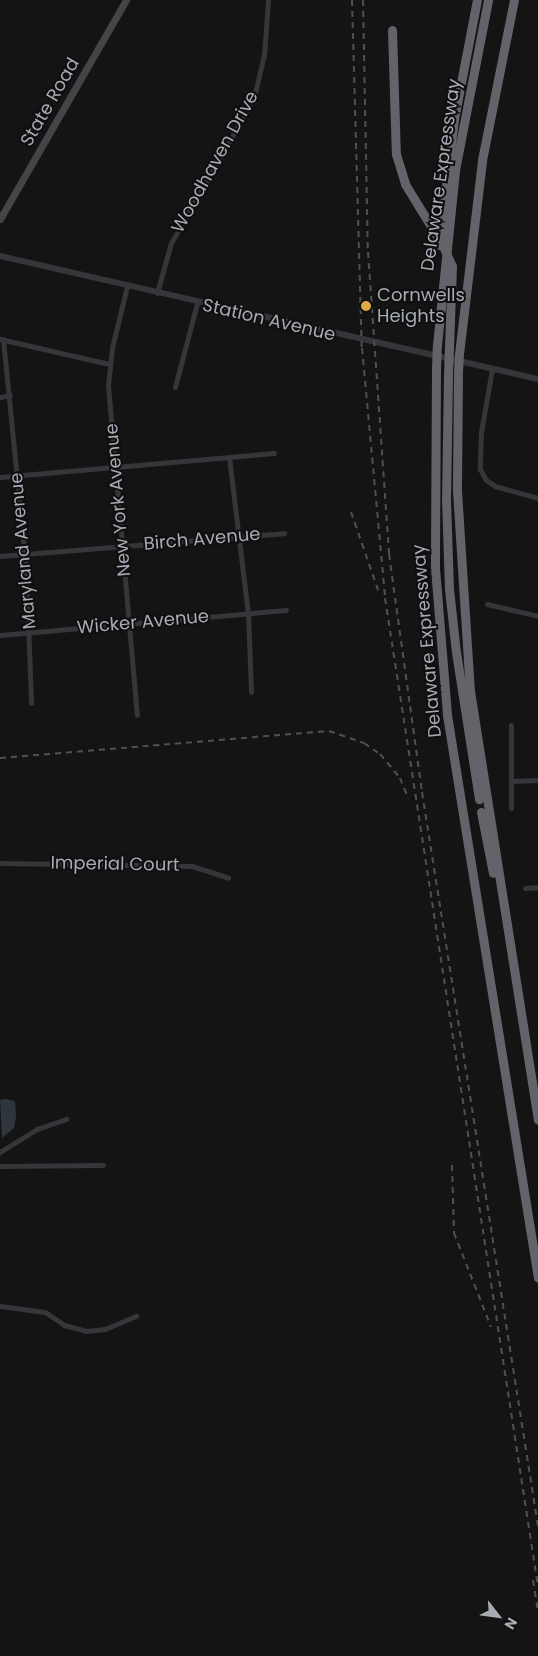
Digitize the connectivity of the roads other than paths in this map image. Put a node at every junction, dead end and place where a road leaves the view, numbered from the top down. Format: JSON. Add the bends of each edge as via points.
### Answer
{"nodes":[{"id":1,"x":126,"y":0,"type":"edge"},
{"id":2,"x":268,"y":0,"type":"edge"},
{"id":3,"x":477,"y":0,"type":"edge"},
{"id":4,"x":488,"y":0,"type":"edge"},
{"id":5,"x":514,"y":0,"type":"edge"},
{"id":6,"x":392,"y":30,"type":"dead end"},
{"id":7,"x":0,"y":219,"type":"edge"},
{"id":8,"x":0,"y":256,"type":"edge"},
{"id":9,"x":442,"y":283,"type":"junction"},
{"id":10,"x":127,"y":286,"type":"junction"},
{"id":11,"x":157,"y":293,"type":"junction"},
{"id":12,"x":196,"y":303,"type":"junction"},
{"id":13,"x":2,"y":339,"type":"edge"},
{"id":14,"x":109,"y":364,"type":"junction"},
{"id":15,"x":492,"y":369,"type":"junction"},
{"id":16,"x":538,"y":380,"type":"edge"},
{"id":17,"x":175,"y":387,"type":"dead end"},
{"id":18,"x":10,"y":395,"type":"junction"},
{"id":19,"x":0,"y":396,"type":"edge"},
{"id":20,"x":274,"y":454,"type":"dead end"},
{"id":21,"x":229,"y":457,"type":"junction"},
{"id":22,"x":115,"y":468,"type":"junction"},
{"id":23,"x":17,"y":476,"type":"junction"},
{"id":24,"x":0,"y":477,"type":"edge"},
{"id":25,"x":538,"y":498,"type":"edge"},
{"id":26,"x":284,"y":532,"type":"dead end"},
{"id":27,"x":240,"y":535,"type":"junction"},
{"id":28,"x":122,"y":546,"type":"junction"},
{"id":29,"x":24,"y":553,"type":"junction"},
{"id":30,"x":0,"y":556,"type":"edge"},
{"id":31,"x":488,"y":604,"type":"dead end"},
{"id":32,"x":286,"y":610,"type":"dead end"},
{"id":33,"x":248,"y":612,"type":"junction"},
{"id":34,"x":538,"y":616,"type":"edge"},
{"id":35,"x":129,"y":624,"type":"junction"},
{"id":36,"x":30,"y":632,"type":"junction"},
{"id":37,"x":0,"y":635,"type":"edge"},
{"id":38,"x":251,"y":692,"type":"dead end"},
{"id":39,"x":31,"y":703,"type":"dead end"},
{"id":40,"x":137,"y":715,"type":"dead end"},
{"id":41,"x":511,"y":725,"type":"dead end"},
{"id":42,"x":538,"y":780,"type":"edge"},
{"id":43,"x":511,"y":781,"type":"junction"},
{"id":44,"x":511,"y":808,"type":"dead end"},
{"id":45,"x":0,"y":863,"type":"edge"},
{"id":46,"x":228,"y":878,"type":"dead end"},
{"id":47,"x":538,"y":887,"type":"edge"},
{"id":48,"x":525,"y":888,"type":"dead end"},
{"id":49,"x":502,"y":902,"type":"junction"},
{"id":50,"x":66,"y":1119,"type":"dead end"},
{"id":51,"x":538,"y":1120,"type":"edge"},
{"id":52,"x":0,"y":1152,"type":"edge"},
{"id":53,"x":103,"y":1165,"type":"dead end"},
{"id":54,"x":0,"y":1166,"type":"edge"},
{"id":55,"x":538,"y":1278,"type":"edge"},
{"id":56,"x":0,"y":1306,"type":"edge"},
{"id":57,"x":136,"y":1316,"type":"dead end"}],
"edges":[{"from":1,"to":7,"type":"main road","name":"State Road"},
{"from":2,"to":11,"type":"street","name":"Woodhaven Drive","via":[[264,55],[256,89],[171,243]]},
{"from":3,"to":9,"type":"highway","via":[[447,173],[439,242]]},
{"from":4,"to":9,"type":"highway","name":"Delaware Expressway","via":[[461,137]]},
{"from":5,"to":49,"type":"highway","bridge":true,"via":[[482,160],[458,372],[457,491],[466,646]]},
{"from":6,"to":49,"type":"highway","bridge":true,"via":[[396,154],[405,184],[452,266],[446,529],[455,644],[490,862]]},
{"from":8,"to":10,"type":"street","name":"Station Avenue"},
{"from":9,"to":55,"type":"highway","name":"Delaware Expressway","bridge":true,"via":[[436,369],[435,568],[444,692]]},
{"from":10,"to":11,"type":"street","name":"Station Avenue"},
{"from":10,"to":14,"type":"street","name":"New York Avenue"},
{"from":11,"to":12,"type":"street","name":"Station Avenue"},
{"from":12,"to":15,"type":"street","name":"Station Avenue"},
{"from":12,"to":17,"type":"street"},
{"from":13,"to":14,"type":"street"},
{"from":13,"to":18,"type":"street","name":"Maryland Avenue"},
{"from":14,"to":22,"type":"street","name":"New York Avenue"},
{"from":15,"to":16,"type":"street","name":"Station Avenue"},
{"from":15,"to":25,"type":"street","via":[[481,432],[479,464],[482,476],[495,486]]},
{"from":18,"to":19,"type":"street"},
{"from":18,"to":23,"type":"street","name":"Maryland Avenue"},
{"from":20,"to":21,"type":"street"},
{"from":21,"to":22,"type":"street"},
{"from":21,"to":27,"type":"street"},
{"from":22,"to":23,"type":"street"},
{"from":22,"to":28,"type":"street","name":"New York Avenue"},
{"from":23,"to":24,"type":"street"},
{"from":23,"to":29,"type":"street","name":"Maryland Avenue"},
{"from":26,"to":27,"type":"street","name":"Birch Avenue"},
{"from":27,"to":28,"type":"street","name":"Birch Avenue"},
{"from":27,"to":33,"type":"street"},
{"from":28,"to":29,"type":"street","name":"Birch Avenue"},
{"from":28,"to":35,"type":"street","name":"New York Avenue"},
{"from":29,"to":30,"type":"street","name":"Birch Avenue"},
{"from":29,"to":36,"type":"street","name":"Maryland Avenue"},
{"from":31,"to":34,"type":"street"},
{"from":32,"to":33,"type":"street","name":"Wicker Avenue"},
{"from":33,"to":35,"type":"street","name":"Wicker Avenue"},
{"from":33,"to":38,"type":"street"},
{"from":35,"to":36,"type":"street","name":"Wicker Avenue"},
{"from":35,"to":40,"type":"street","name":"New York Avenue"},
{"from":36,"to":37,"type":"street","name":"Wicker Avenue"},
{"from":36,"to":39,"type":"street","name":"Maryland Avenue"},
{"from":41,"to":43,"type":"street"},
{"from":42,"to":43,"type":"street"},
{"from":43,"to":44,"type":"street"},
{"from":45,"to":46,"type":"street","name":"Imperial Court","via":[[192,866]]},
{"from":47,"to":48,"type":"street"},
{"from":49,"to":51,"type":"highway"},
{"from":50,"to":52,"type":"street","via":[[44,1126]]},
{"from":53,"to":54,"type":"street"},
{"from":56,"to":57,"type":"street","via":[[45,1312],[70,1328],[86,1331],[105,1329]]}]}
